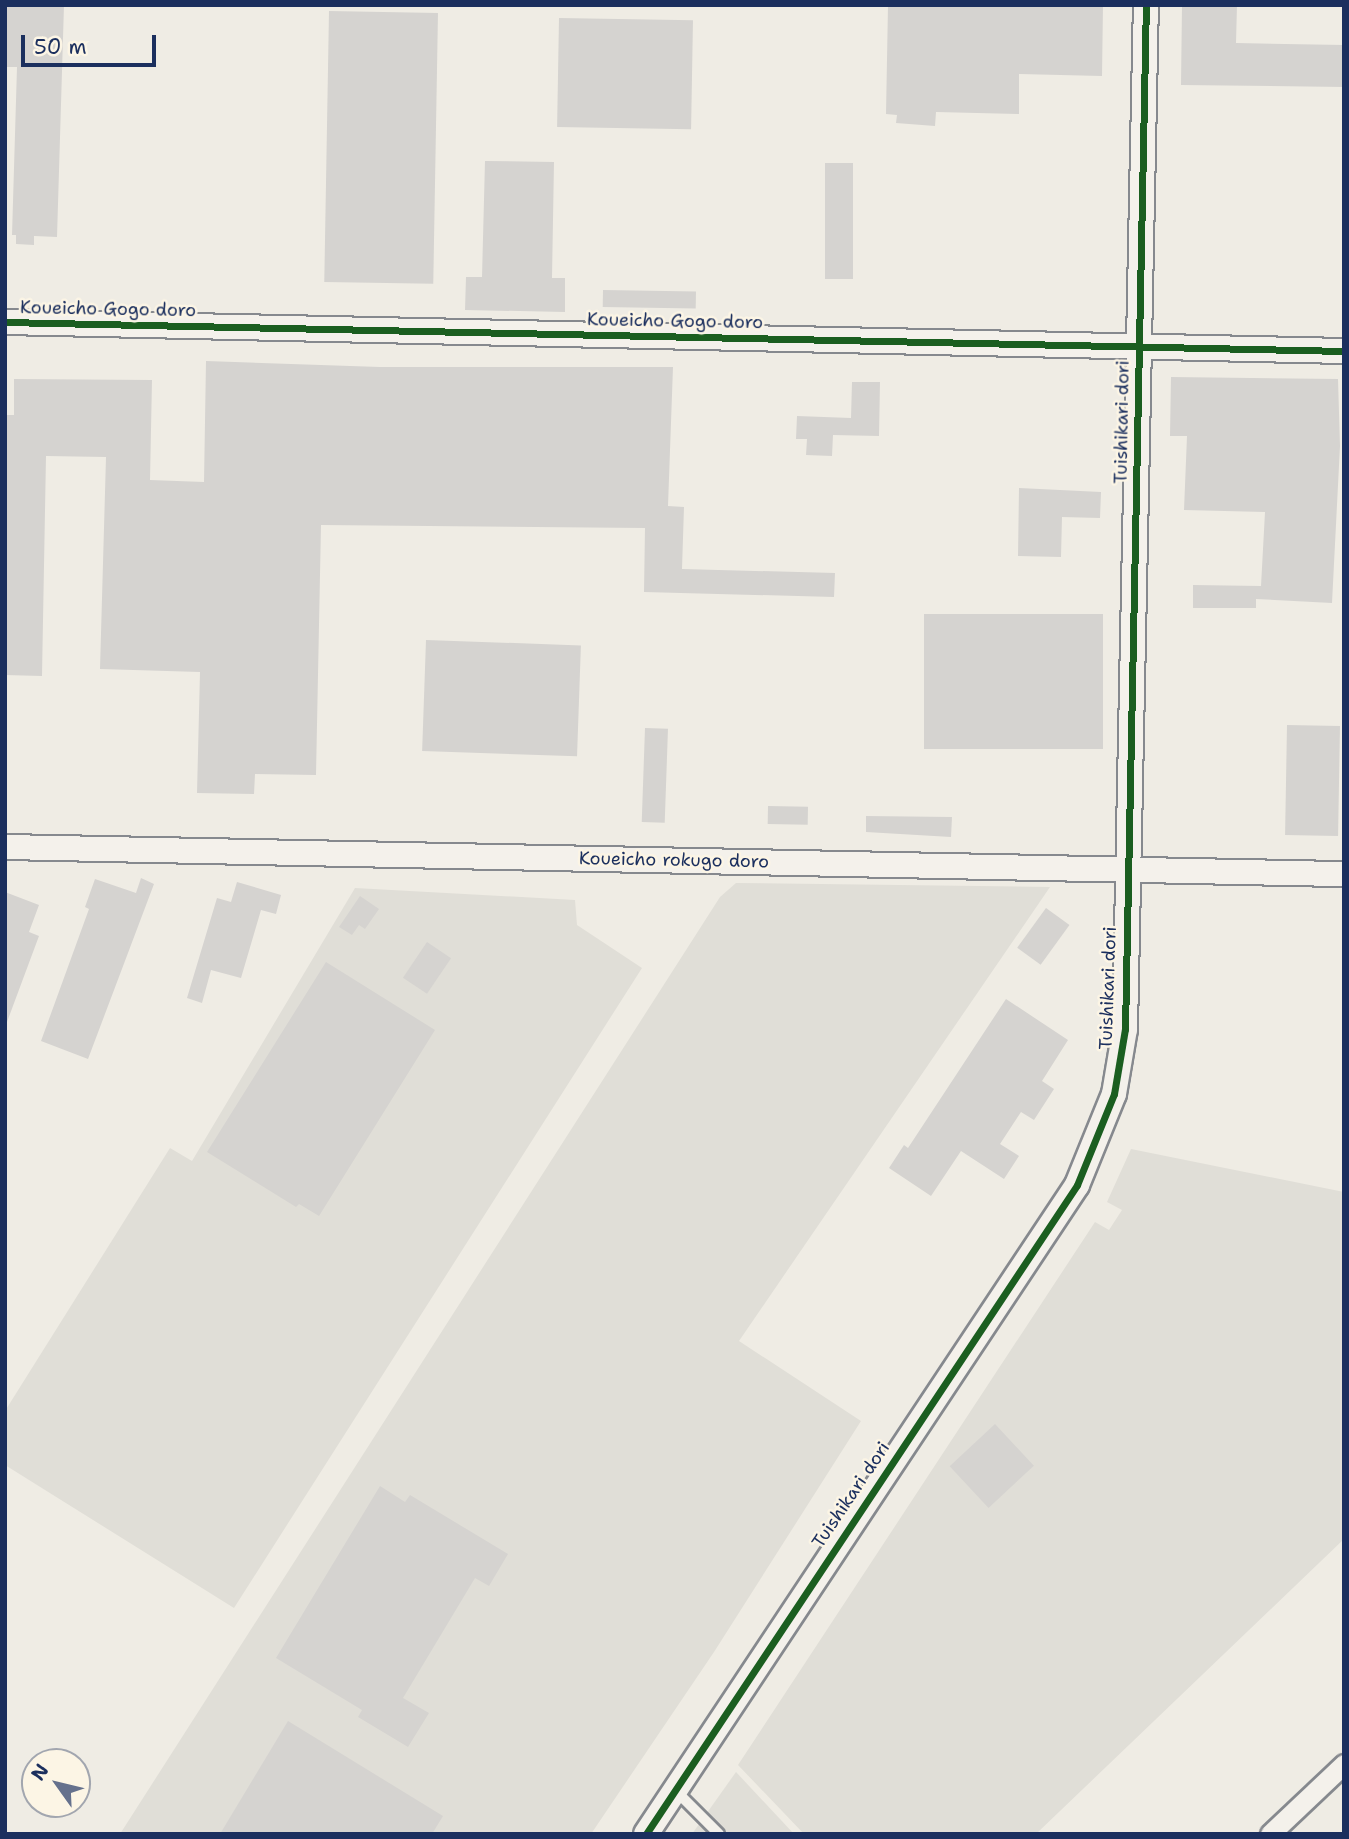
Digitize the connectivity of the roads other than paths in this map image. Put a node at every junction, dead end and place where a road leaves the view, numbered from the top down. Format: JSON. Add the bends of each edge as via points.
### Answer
{"nodes":[{"id":1,"x":1146,"y":5,"type":"edge"},
{"id":2,"x":5,"y":322,"type":"edge"},
{"id":3,"x":1139,"y":346,"type":"junction"},
{"id":4,"x":1344,"y":351,"type":"edge"},
{"id":5,"x":5,"y":847,"type":"edge"},
{"id":6,"x":1128,"y":869,"type":"junction"},
{"id":7,"x":1344,"y":874,"type":"edge"},
{"id":8,"x":1344,"y":1764,"type":"edge"},
{"id":9,"x":675,"y":1790,"type":"junction"},
{"id":10,"x":646,"y":1834,"type":"edge"},
{"id":11,"x":719,"y":1834,"type":"edge"},
{"id":12,"x":1270,"y":1834,"type":"edge"}],
"edges":[{"from":1,"to":3,"type":"street","name":"Tuishikari dori"},
{"from":2,"to":3,"type":"street","name":"Koueicho Gogo doro"},
{"from":3,"to":4,"type":"street","name":"Koueicho Gogo doro"},
{"from":3,"to":6,"type":"street","name":"Tuishikari dori"},
{"from":5,"to":6,"type":"street","name":"Koueicho rokugo doro"},
{"from":6,"to":7,"type":"street","name":"Koueicho rokugo doro"},
{"from":6,"to":9,"type":"street","name":"Tuishikari dori","via":[[1121,1063],[1092,1157]]},
{"from":8,"to":12,"type":"street"},
{"from":9,"to":10,"type":"street","name":"Tuishikari dori"},
{"from":9,"to":11,"type":"lane"}]}
